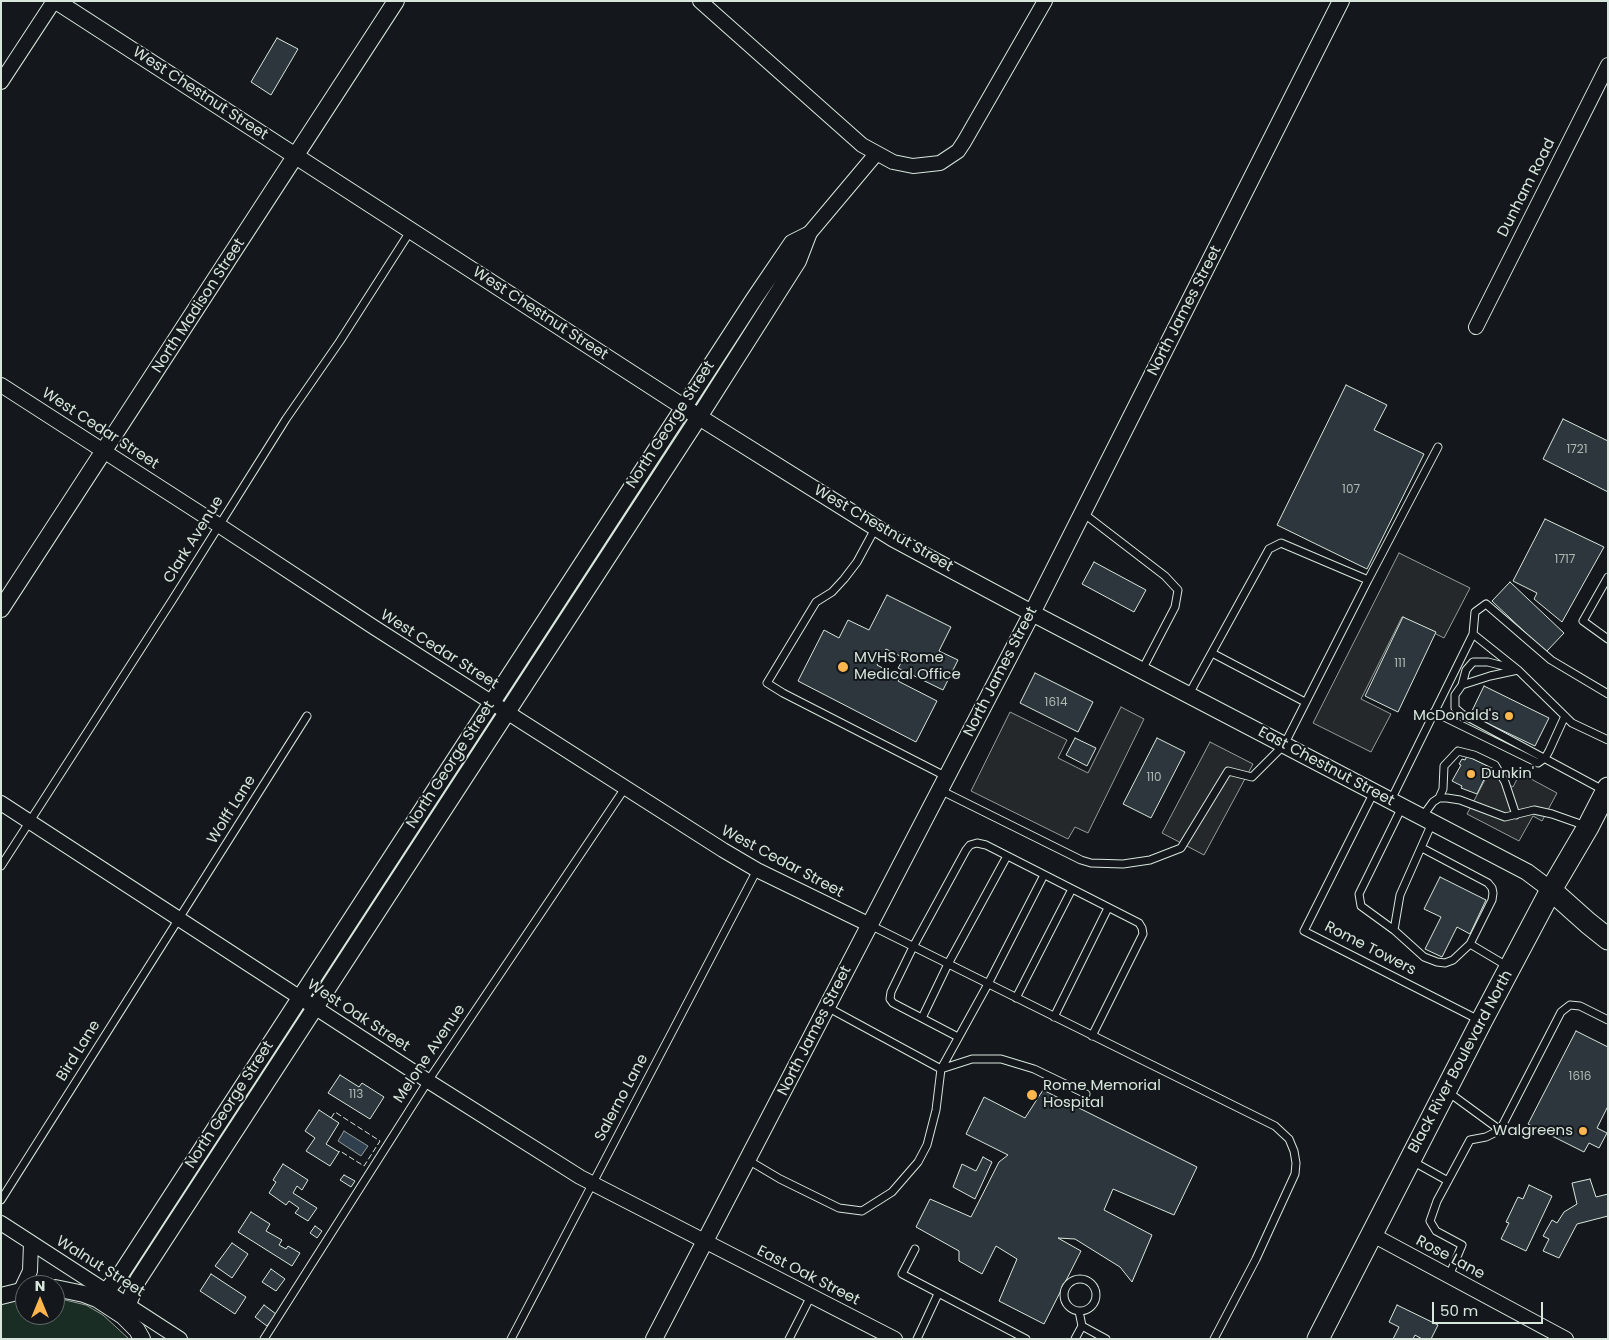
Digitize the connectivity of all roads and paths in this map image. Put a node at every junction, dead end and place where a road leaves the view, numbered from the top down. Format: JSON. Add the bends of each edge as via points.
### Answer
{"nodes":[{"id":1,"x":55,"y":1,"type":"edge"},
{"id":2,"x":396,"y":1,"type":"edge"},
{"id":3,"x":700,"y":1,"type":"edge"},
{"id":4,"x":1045,"y":1,"type":"edge"},
{"id":5,"x":1341,"y":1,"type":"edge"},
{"id":6,"x":1608,"y":65,"type":"edge"},
{"id":7,"x":1,"y":82,"type":"edge"},
{"id":8,"x":876,"y":154,"type":"junction"},
{"id":9,"x":297,"y":156,"type":"junction"},
{"id":10,"x":411,"y":230,"type":"junction"},
{"id":11,"x":808,"y":235,"type":"junction"},
{"id":12,"x":1476,"y":327,"type":"dead end"},
{"id":13,"x":1,"y":385,"type":"edge"},
{"id":14,"x":683,"y":406,"type":"junction"},
{"id":15,"x":699,"y":417,"type":"junction"},
{"id":16,"x":1438,"y":447,"type":"dead end"},
{"id":17,"x":105,"y":451,"type":"junction"},
{"id":18,"x":1083,"y":513,"type":"junction"},
{"id":19,"x":220,"y":526,"type":"junction"},
{"id":20,"x":876,"y":527,"type":"junction"},
{"id":21,"x":1608,"y":577,"type":"edge"},
{"id":22,"x":1368,"y":580,"type":"junction"},
{"id":23,"x":1,"y":609,"type":"edge"},
{"id":24,"x":1032,"y":613,"type":"junction"},
{"id":25,"x":1474,"y":634,"type":"junction"},
{"id":26,"x":1608,"y":639,"type":"edge"},
{"id":27,"x":1212,"y":653,"type":"junction"},
{"id":28,"x":1142,"y":670,"type":"junction"},
{"id":29,"x":1518,"y":670,"type":"junction"},
{"id":30,"x":1462,"y":685,"type":"junction"},
{"id":31,"x":1608,"y":694,"type":"edge"},
{"id":32,"x":1189,"y":695,"type":"junction"},
{"id":33,"x":492,"y":702,"type":"junction"},
{"id":34,"x":1305,"y":702,"type":"junction"},
{"id":35,"x":507,"y":712,"type":"junction"},
{"id":36,"x":1434,"y":712,"type":"junction"},
{"id":37,"x":307,"y":716,"type":"dead end"},
{"id":38,"x":1565,"y":716,"type":"junction"},
{"id":39,"x":1608,"y":740,"type":"edge"},
{"id":40,"x":1284,"y":745,"type":"junction"},
{"id":41,"x":1545,"y":758,"type":"junction"},
{"id":42,"x":943,"y":784,"type":"junction"},
{"id":43,"x":625,"y":788,"type":"junction"},
{"id":44,"x":1607,"y":790,"type":"edge"},
{"id":45,"x":1374,"y":792,"type":"junction"},
{"id":46,"x":1439,"y":798,"type":"junction"},
{"id":47,"x":1,"y":803,"type":"edge"},
{"id":48,"x":1396,"y":804,"type":"junction"},
{"id":49,"x":1516,"y":815,"type":"junction"},
{"id":50,"x":1427,"y":820,"type":"junction"},
{"id":51,"x":29,"y":821,"type":"junction"},
{"id":52,"x":1588,"y":827,"type":"junction"},
{"id":53,"x":1422,"y":848,"type":"junction"},
{"id":54,"x":1007,"y":856,"type":"junction"},
{"id":55,"x":1,"y":866,"type":"edge"},
{"id":56,"x":757,"y":870,"type":"junction"},
{"id":57,"x":1044,"y":875,"type":"junction"},
{"id":58,"x":1072,"y":889,"type":"junction"},
{"id":59,"x":1552,"y":890,"type":"junction"},
{"id":60,"x":1108,"y":908,"type":"junction"},
{"id":61,"x":179,"y":918,"type":"junction"},
{"id":62,"x":870,"y":925,"type":"junction"},
{"id":63,"x":1394,"y":930,"type":"junction"},
{"id":64,"x":1608,"y":939,"type":"edge"},
{"id":65,"x":1470,"y":944,"type":"junction"},
{"id":66,"x":913,"y":947,"type":"junction"},
{"id":67,"x":948,"y":964,"type":"junction"},
{"id":68,"x":1510,"y":967,"type":"junction"},
{"id":69,"x":988,"y":984,"type":"junction"},
{"id":70,"x":300,"y":998,"type":"junction"},
{"id":71,"x":1016,"y":998,"type":"junction"},
{"id":72,"x":827,"y":1007,"type":"junction"},
{"id":73,"x":316,"y":1008,"type":"junction"},
{"id":74,"x":1054,"y":1017,"type":"junction"},
{"id":75,"x":922,"y":1018,"type":"junction"},
{"id":76,"x":1608,"y":1020,"type":"edge"},
{"id":77,"x":1481,"y":1022,"type":"junction"},
{"id":78,"x":1092,"y":1036,"type":"junction"},
{"id":79,"x":958,"y":1037,"type":"junction"},
{"id":80,"x":941,"y":1069,"type":"junction"},
{"id":81,"x":428,"y":1081,"type":"junction"},
{"id":82,"x":1446,"y":1090,"type":"junction"},
{"id":83,"x":1086,"y":1094,"type":"dead end"},
{"id":84,"x":1500,"y":1130,"type":"junction"},
{"id":85,"x":1410,"y":1159,"type":"junction"},
{"id":86,"x":748,"y":1160,"type":"junction"},
{"id":87,"x":1448,"y":1181,"type":"junction"},
{"id":88,"x":592,"y":1183,"type":"junction"},
{"id":89,"x":1,"y":1200,"type":"edge"},
{"id":90,"x":1,"y":1223,"type":"edge"},
{"id":91,"x":1371,"y":1234,"type":"junction"},
{"id":92,"x":706,"y":1241,"type":"junction"},
{"id":93,"x":31,"y":1243,"type":"junction"},
{"id":94,"x":914,"y":1249,"type":"dead end"},
{"id":95,"x":29,"y":1275,"type":"edge"},
{"id":96,"x":1449,"y":1276,"type":"junction"},
{"id":97,"x":65,"y":1290,"type":"edge"},
{"id":98,"x":15,"y":1292,"type":"edge"},
{"id":99,"x":102,"y":1294,"type":"junction"},
{"id":100,"x":938,"y":1294,"type":"junction"},
{"id":101,"x":1,"y":1296,"type":"edge"},
{"id":102,"x":810,"y":1296,"type":"junction"},
{"id":103,"x":125,"y":1310,"type":"junction"},
{"id":104,"x":1079,"y":1311,"type":"junction"},
{"id":105,"x":1082,"y":1326,"type":"junction"},
{"id":106,"x":142,"y":1339,"type":"edge"},
{"id":107,"x":180,"y":1339,"type":"edge"},
{"id":108,"x":264,"y":1339,"type":"edge"},
{"id":109,"x":511,"y":1339,"type":"edge"},
{"id":110,"x":654,"y":1339,"type":"edge"},
{"id":111,"x":789,"y":1339,"type":"edge"},
{"id":112,"x":895,"y":1339,"type":"edge"},
{"id":113,"x":917,"y":1339,"type":"edge"},
{"id":114,"x":1026,"y":1339,"type":"edge"},
{"id":115,"x":1075,"y":1339,"type":"edge"},
{"id":116,"x":1106,"y":1339,"type":"edge"},
{"id":117,"x":1214,"y":1339,"type":"edge"},
{"id":118,"x":1318,"y":1339,"type":"edge"},
{"id":119,"x":1566,"y":1339,"type":"edge"}],
"edges":[{"from":1,"to":7,"type":"street"},
{"from":1,"to":9,"type":"street","name":"West Chestnut Street"},
{"from":2,"to":9,"type":"street","name":"North Madison Street"},
{"from":3,"to":8,"type":"street"},
{"from":4,"to":8,"type":"street","via":[[958,151],[940,164],[913,166]]},
{"from":5,"to":18,"type":"street","name":"North James Street"},
{"from":6,"to":12,"type":"street","name":"Dunham Road"},
{"from":8,"to":11,"type":"street","name":"North George Street"},
{"from":9,"to":10,"type":"street","name":"West Chestnut Street"},
{"from":9,"to":17,"type":"street","name":"North Madison Street"},
{"from":10,"to":14,"type":"street","name":"West Chestnut Street"},
{"from":10,"to":19,"type":"lane","name":"Clark Avenue","via":[[286,419]]},
{"from":11,"to":14,"type":"street","name":"North George Street","via":[[792,243]]},
{"from":11,"to":15,"type":"street","name":"North George Street","via":[[798,260]]},
{"from":13,"to":17,"type":"street","name":"West Cedar Street"},
{"from":14,"to":15,"type":"street","name":"West Chestnut Street"},
{"from":14,"to":33,"type":"street","name":"North George Street"},
{"from":15,"to":20,"type":"street","name":"West Chestnut Street"},
{"from":15,"to":35,"type":"street","name":"North George Street"},
{"from":16,"to":22,"type":"lane"},
{"from":17,"to":19,"type":"street","name":"West Cedar Street"},
{"from":17,"to":23,"type":"street","name":"North Madison Street"},
{"from":18,"to":24,"type":"street","name":"North James Street"},
{"from":18,"to":28,"type":"lane","via":[[1165,576],[1178,590],[1175,607]]},
{"from":19,"to":33,"type":"street","name":"West Cedar Street"},
{"from":19,"to":51,"type":"lane","name":"Clark Avenue"},
{"from":20,"to":24,"type":"street","name":"West Chestnut Street"},
{"from":20,"to":42,"type":"lane","via":[[857,562],[832,592],[816,602],[767,683]]},
{"from":21,"to":26,"type":"lane","via":[[1583,622]]},
{"from":22,"to":27,"type":"lane","via":[[1281,543],[1269,549]]},
{"from":22,"to":34,"type":"lane"},
{"from":24,"to":28,"type":"street","name":"East Chestnut Street"},
{"from":24,"to":42,"type":"street","name":"North James Street"},
{"from":25,"to":29,"type":"lane"},
{"from":25,"to":31,"type":"lane","via":[[1475,612],[1486,604],[1551,660]]},
{"from":25,"to":36,"type":"lane"},
{"from":27,"to":32,"type":"lane"},
{"from":27,"to":34,"type":"lane"},
{"from":28,"to":32,"type":"street","name":"East Chestnut Street"},
{"from":29,"to":30,"type":"lane"},
{"from":29,"to":30,"type":"lane","via":[[1488,662],[1473,662],[1466,670]]},
{"from":29,"to":38,"type":"lane"},
{"from":30,"to":41,"type":"lane","via":[[1455,695],[1455,708]]},
{"from":32,"to":40,"type":"street","name":"East Chestnut Street"},
{"from":33,"to":35,"type":"street","name":"West Cedar Street"},
{"from":33,"to":70,"type":"street","name":"North George Street"},
{"from":34,"to":40,"type":"lane"},
{"from":35,"to":43,"type":"street","name":"West Cedar Street"},
{"from":35,"to":73,"type":"street","name":"North George Street"},
{"from":36,"to":41,"type":"lane","via":[[1538,764]]},
{"from":36,"to":48,"type":"lane"},
{"from":37,"to":61,"type":"lane","name":"Wolff Lane"},
{"from":38,"to":39,"type":"lane","via":[[1572,723]]},
{"from":38,"to":41,"type":"lane"},
{"from":40,"to":42,"type":"lane","via":[[1252,776],[1228,771],[1181,848],[1150,860],[1122,864],[1081,860]]},
{"from":40,"to":45,"type":"street","name":"East Chestnut Street"},
{"from":41,"to":44,"type":"lane"},
{"from":42,"to":62,"type":"street","name":"North James Street"},
{"from":43,"to":56,"type":"street","name":"West Cedar Street"},
{"from":43,"to":81,"type":"lane","name":"Melone Avenue"},
{"from":44,"to":52,"type":"main road","name":"Black River Boulevard North"},
{"from":45,"to":48,"type":"street","name":"East Chestnut Street"},
{"from":45,"to":77,"type":"lane","name":"Rome Towers","via":[[1304,931]]},
{"from":46,"to":49,"type":"lane","via":[[1460,800],[1505,817]]},
{"from":46,"to":49,"type":"lane","via":[[1443,789],[1444,766],[1458,751],[1495,765],[1506,782]]},
{"from":46,"to":50,"type":"lane","via":[[1433,802]]},
{"from":47,"to":51,"type":"street","name":"West Oak Street"},
{"from":48,"to":50,"type":"street","name":"East Chestnut Street"},
{"from":48,"to":63,"type":"lane","via":[[1359,894],[1361,906]]},
{"from":49,"to":52,"type":"lane","via":[[1534,810]]},
{"from":50,"to":53,"type":"lane"},
{"from":50,"to":59,"type":"street","name":"East Chestnut Street","via":[[1526,872]]},
{"from":51,"to":55,"type":"lane","name":"Clark Avenue"},
{"from":51,"to":61,"type":"street","name":"West Oak Street"},
{"from":52,"to":59,"type":"main road","name":"Black River Boulevard North"},
{"from":53,"to":63,"type":"lane","via":[[1400,895]]},
{"from":53,"to":65,"type":"lane","via":[[1492,888],[1492,900]]},
{"from":54,"to":57,"type":"lane"},
{"from":54,"to":66,"type":"lane","via":[[986,845],[970,845]]},
{"from":54,"to":67,"type":"lane"},
{"from":56,"to":62,"type":"street","name":"West Cedar Street"},
{"from":56,"to":88,"type":"lane","name":"Salerno Lane"},
{"from":57,"to":58,"type":"lane"},
{"from":57,"to":69,"type":"lane"},
{"from":58,"to":60,"type":"lane"},
{"from":58,"to":71,"type":"lane"},
{"from":59,"to":64,"type":"main road","name":"East Chestnut Street"},
{"from":59,"to":68,"type":"main road","name":"Black River Boulevard North"},
{"from":60,"to":74,"type":"lane"},
{"from":60,"to":78,"type":"lane","via":[[1139,924],[1143,934]]},
{"from":61,"to":70,"type":"street","name":"West Oak Street"},
{"from":61,"to":89,"type":"lane","name":"Bird Lane"},
{"from":62,"to":66,"type":"lane"},
{"from":62,"to":72,"type":"street","name":"North James Street"},
{"from":63,"to":65,"type":"lane","via":[[1424,956],[1437,962],[1452,960]]},
{"from":65,"to":68,"type":"lane"},
{"from":66,"to":67,"type":"lane"},
{"from":66,"to":75,"type":"lane","via":[[890,999]]},
{"from":67,"to":69,"type":"lane"},
{"from":67,"to":75,"type":"lane"},
{"from":68,"to":77,"type":"main road","name":"Black River Boulevard North"},
{"from":69,"to":71,"type":"lane"},
{"from":69,"to":79,"type":"lane"},
{"from":70,"to":73,"type":"street","name":"West Oak Street"},
{"from":70,"to":99,"type":"street","name":"North George Street","via":[[122,1272]]},
{"from":71,"to":74,"type":"lane"},
{"from":72,"to":80,"type":"lane"},
{"from":72,"to":86,"type":"street","name":"North James Street"},
{"from":73,"to":81,"type":"street","name":"West Oak Street"},
{"from":73,"to":103,"type":"street","name":"North George Street","via":[[138,1280]]},
{"from":74,"to":78,"type":"lane"},
{"from":75,"to":79,"type":"lane"},
{"from":76,"to":84,"type":"lane","via":[[1580,1006],[1570,1005],[1561,1012]]},
{"from":77,"to":82,"type":"main road","name":"Black River Boulevard North"},
{"from":78,"to":117,"type":"lane","via":[[1275,1126],[1289,1139],[1294,1151],[1295,1174]]},
{"from":79,"to":80,"type":"lane"},
{"from":80,"to":83,"type":"lane","via":[[972,1059],[1001,1059],[1034,1069]]},
{"from":80,"to":86,"type":"lane","via":[[936,1110],[927,1145],[918,1162],[892,1192],[862,1211],[839,1208]]},
{"from":81,"to":88,"type":"street","name":"West Oak Street"},
{"from":81,"to":108,"type":"lane","name":"Melone Avenue"},
{"from":82,"to":84,"type":"lane"},
{"from":82,"to":85,"type":"main road","name":"Black River Boulevard North"},
{"from":84,"to":87,"type":"lane","via":[[1470,1140]]},
{"from":85,"to":87,"type":"lane"},
{"from":85,"to":91,"type":"main road","name":"Black River Boulevard North"},
{"from":86,"to":92,"type":"street","name":"North James Street"},
{"from":87,"to":96,"type":"lane","via":[[1430,1221],[1436,1231],[1462,1245]]},
{"from":88,"to":92,"type":"street","name":"West Oak Street"},
{"from":88,"to":109,"type":"lane","name":"Salerno Lane"},
{"from":90,"to":93,"type":"street","name":"Walnut Street"},
{"from":91,"to":96,"type":"street","name":"Rose Lane"},
{"from":91,"to":118,"type":"main road","name":"Black River Boulevard North"},
{"from":92,"to":102,"type":"street","name":"East Oak Street"},
{"from":92,"to":110,"type":"street","name":"North James Street"},
{"from":93,"to":95,"type":"street"},
{"from":93,"to":99,"type":"street","name":"Walnut Street"},
{"from":94,"to":100,"type":"lane","via":[[902,1274]]},
{"from":96,"to":119,"type":"street","name":"Rose Lane"},
{"from":97,"to":99,"type":"street"},
{"from":98,"to":101,"type":"street"},
{"from":99,"to":103,"type":"street"},
{"from":100,"to":113,"type":"lane"},
{"from":100,"to":114,"type":"lane"},
{"from":102,"to":111,"type":"lane"},
{"from":102,"to":112,"type":"street","name":"East Oak Street"},
{"from":103,"to":106,"type":"street"},
{"from":103,"to":107,"type":"street","name":"Walnut Street"},
{"from":104,"to":104,"type":"lane","via":[[1090,1308],[1096,1299],[1095,1289],[1083,1280],[1072,1281],[1064,1296],[1068,1306]]},
{"from":104,"to":105,"type":"lane"},
{"from":105,"to":115,"type":"lane"},
{"from":105,"to":116,"type":"lane"}]}
